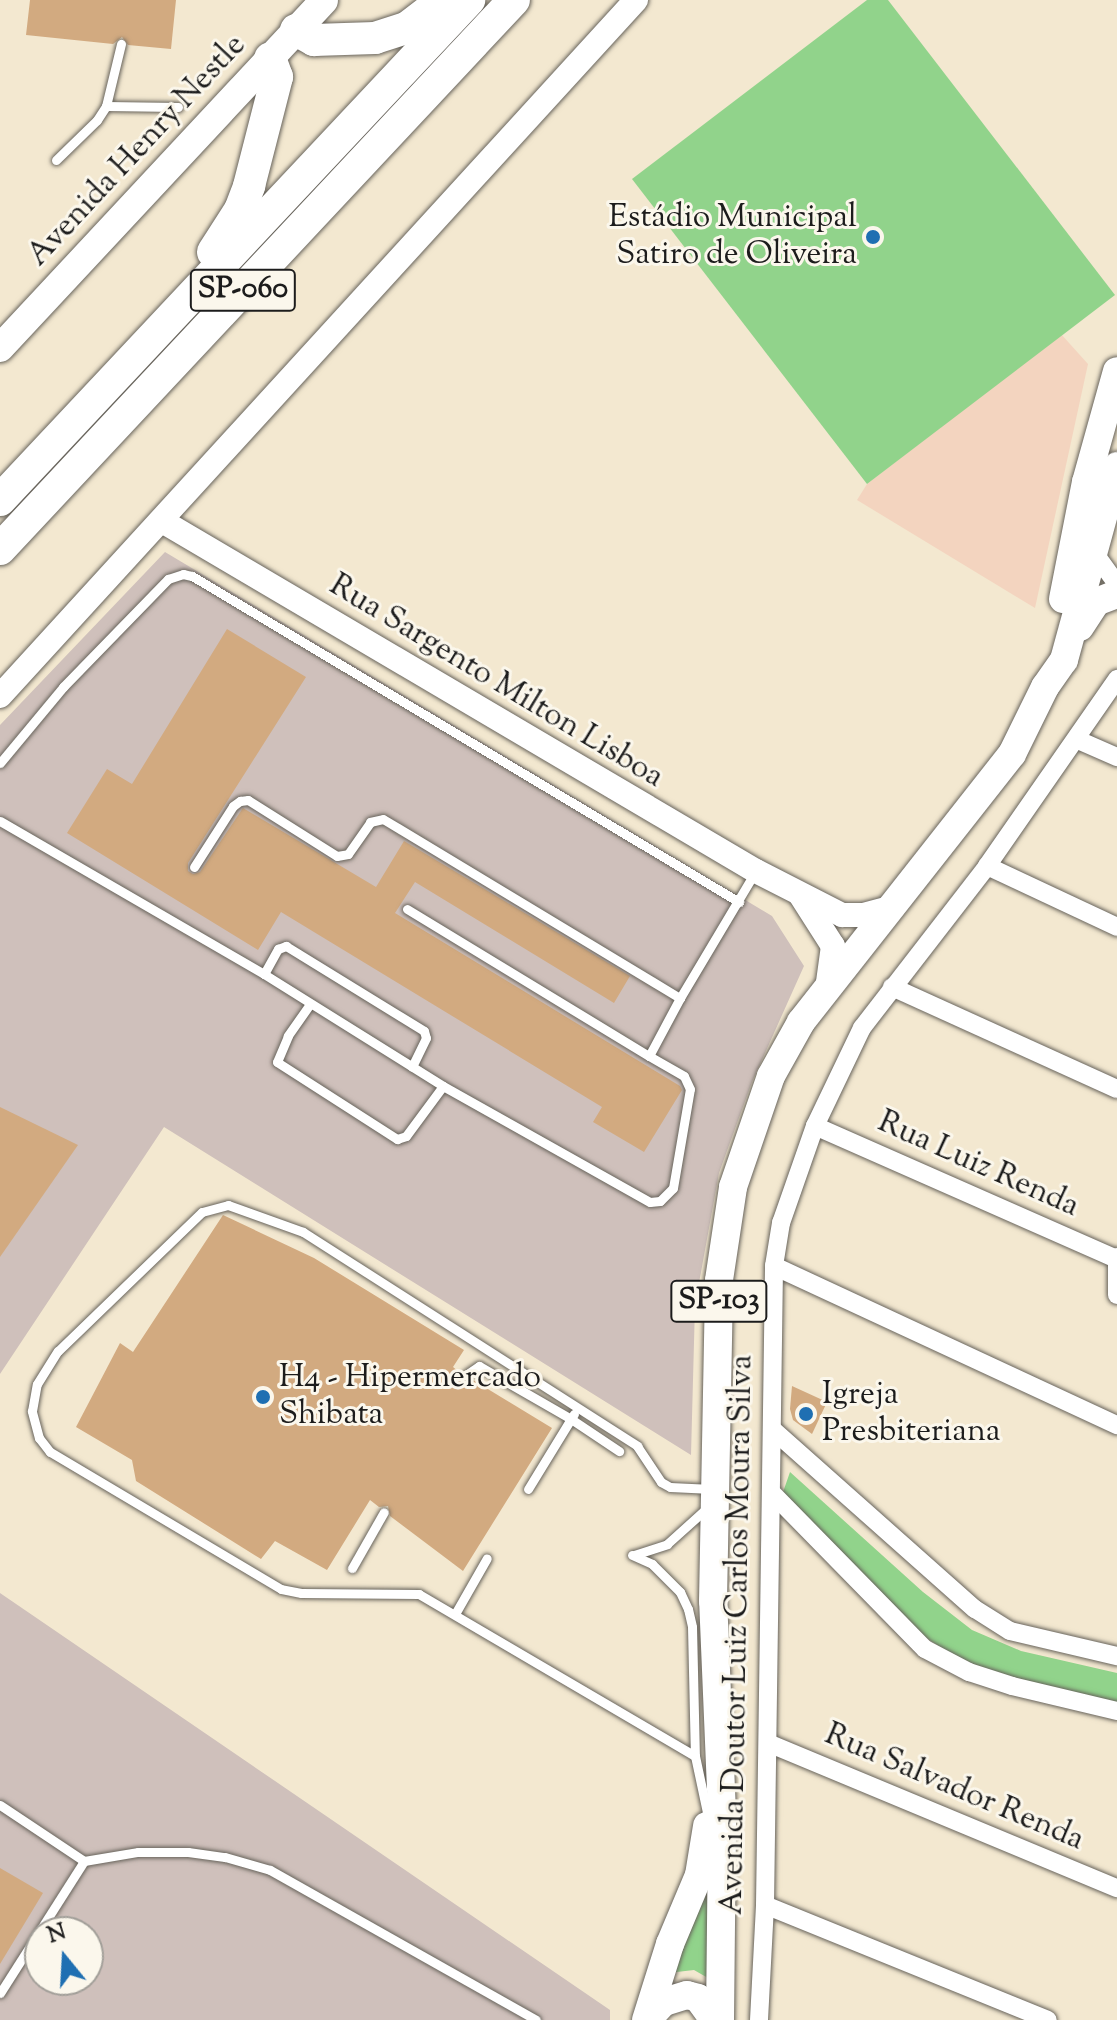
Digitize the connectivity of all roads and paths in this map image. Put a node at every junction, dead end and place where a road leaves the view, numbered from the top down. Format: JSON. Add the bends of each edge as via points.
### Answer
{"nodes":[{"id":1,"x":324,"y":0,"type":"edge"},
{"id":2,"x":443,"y":0,"type":"edge"},
{"id":3,"x":469,"y":0,"type":"edge"},
{"id":4,"x":514,"y":0,"type":"edge"},
{"id":5,"x":636,"y":0,"type":"edge"},
{"id":6,"x":296,"y":30,"type":"junction"},
{"id":7,"x":121,"y":44,"type":"dead end"},
{"id":8,"x":270,"y":58,"type":"junction"},
{"id":9,"x":106,"y":106,"type":"junction"},
{"id":10,"x":178,"y":107,"type":"dead end"},
{"id":11,"x":56,"y":160,"type":"dead end"},
{"id":12,"x":161,"y":330,"type":"junction"},
{"id":13,"x":0,"y":348,"type":"edge"},
{"id":14,"x":1117,"y":371,"type":"edge"},
{"id":15,"x":1117,"y":466,"type":"edge"},
{"id":16,"x":1086,"y":482,"type":"junction"},
{"id":17,"x":0,"y":500,"type":"edge"},
{"id":18,"x":1117,"y":501,"type":"edge"},
{"id":19,"x":1117,"y":513,"type":"edge"},
{"id":20,"x":162,"y":521,"type":"junction"},
{"id":21,"x":0,"y":549,"type":"edge"},
{"id":22,"x":1093,"y":551,"type":"junction"},
{"id":23,"x":1117,"y":584,"type":"edge"},
{"id":24,"x":1117,"y":594,"type":"edge"},
{"id":25,"x":1070,"y":645,"type":"junction"},
{"id":26,"x":1117,"y":679,"type":"edge"},
{"id":27,"x":1045,"y":687,"type":"junction"},
{"id":28,"x":0,"y":696,"type":"edge"},
{"id":29,"x":1078,"y":740,"type":"junction"},
{"id":30,"x":1117,"y":757,"type":"edge"},
{"id":31,"x":0,"y":763,"type":"edge"},
{"id":32,"x":0,"y":821,"type":"edge"},
{"id":33,"x":987,"y":866,"type":"junction"},
{"id":34,"x":194,"y":867,"type":"dead end"},
{"id":35,"x":756,"y":871,"type":"junction"},
{"id":36,"x":800,"y":894,"type":"junction"},
{"id":37,"x":739,"y":902,"type":"junction"},
{"id":38,"x":893,"y":907,"type":"junction"},
{"id":39,"x":407,"y":909,"type":"dead end"},
{"id":40,"x":1117,"y":927,"type":"edge"},
{"id":41,"x":264,"y":974,"type":"junction"},
{"id":42,"x":892,"y":987,"type":"junction"},
{"id":43,"x":826,"y":992,"type":"junction"},
{"id":44,"x":680,"y":998,"type":"junction"},
{"id":45,"x":310,"y":1004,"type":"junction"},
{"id":46,"x":649,"y":1056,"type":"junction"},
{"id":47,"x":412,"y":1067,"type":"junction"},
{"id":48,"x":443,"y":1086,"type":"junction"},
{"id":49,"x":1117,"y":1089,"type":"edge"},
{"id":50,"x":815,"y":1126,"type":"junction"},
{"id":51,"x":1117,"y":1258,"type":"edge"},
{"id":52,"x":774,"y":1266,"type":"junction"},
{"id":53,"x":1117,"y":1295,"type":"edge"},
{"id":54,"x":466,"y":1375,"type":"dead end"},
{"id":55,"x":577,"y":1409,"type":"junction"},
{"id":56,"x":571,"y":1419,"type":"junction"},
{"id":57,"x":1117,"y":1425,"type":"edge"},
{"id":58,"x":772,"y":1429,"type":"junction"},
{"id":59,"x":619,"y":1451,"type":"dead end"},
{"id":60,"x":528,"y":1489,"type":"dead end"},
{"id":61,"x":715,"y":1494,"type":"junction"},
{"id":62,"x":773,"y":1494,"type":"junction"},
{"id":63,"x":384,"y":1512,"type":"dead end"},
{"id":64,"x":487,"y":1558,"type":"dead end"},
{"id":65,"x":352,"y":1568,"type":"dead end"},
{"id":66,"x":455,"y":1614,"type":"junction"},
{"id":67,"x":1117,"y":1656,"type":"edge"},
{"id":68,"x":1117,"y":1711,"type":"edge"},
{"id":69,"x":721,"y":1742,"type":"junction"},
{"id":70,"x":768,"y":1743,"type":"junction"},
{"id":71,"x":695,"y":1756,"type":"junction"},
{"id":72,"x":0,"y":1805,"type":"edge"},
{"id":73,"x":708,"y":1817,"type":"junction"},
{"id":74,"x":84,"y":1861,"type":"junction"},
{"id":75,"x":1117,"y":1888,"type":"edge"},
{"id":76,"x":765,"y":1905,"type":"junction"},
{"id":77,"x":0,"y":1993,"type":"edge"},
{"id":78,"x":536,"y":2020,"type":"edge"},
{"id":79,"x":647,"y":2020,"type":"edge"},
{"id":80,"x":714,"y":2020,"type":"edge"},
{"id":81,"x":720,"y":2020,"type":"edge"},
{"id":82,"x":759,"y":2020,"type":"edge"},
{"id":83,"x":1048,"y":2020,"type":"edge"}],
"edges":[{"from":1,"to":6,"type":"main road","name":"Avenida Henry Nestle"},
{"from":2,"to":6,"type":"highway","via":[[408,27],[375,38],[314,40]]},
{"from":3,"to":12,"type":"highway","number":"SP-060"},
{"from":4,"to":21,"type":"highway","number":"SP-060"},
{"from":5,"to":20,"type":"street"},
{"from":6,"to":8,"type":"main road","name":"Avenida Henry Nestle"},
{"from":7,"to":9,"type":"lane"},
{"from":8,"to":12,"type":"highway","via":[[277,77],[272,104],[240,210]]},
{"from":8,"to":13,"type":"main road","name":"Avenida Henry Nestle"},
{"from":9,"to":10,"type":"lane"},
{"from":9,"to":11,"type":"lane"},
{"from":12,"to":17,"type":"highway","number":"SP-060"},
{"from":14,"to":16,"type":"main road"},
{"from":15,"to":22,"type":"main road","number":"SP-103"},
{"from":16,"to":22,"type":"main road"},
{"from":16,"to":27,"type":"main road"},
{"from":18,"to":19,"type":"street"},
{"from":20,"to":28,"type":"street"},
{"from":20,"to":35,"type":"street","name":"Rua Sargento Milton Lisboa"},
{"from":22,"to":23,"type":"street"},
{"from":22,"to":25,"type":"main road","number":"SP-103"},
{"from":24,"to":25,"type":"main road","via":[[1096,602]]},
{"from":25,"to":27,"type":"main road","number":"SP-103"},
{"from":26,"to":29,"type":"street","name":"Avenida Doutor Luiz Carlos Moura Silva"},
{"from":27,"to":38,"type":"main road","number":"SP-103","via":[[1012,754]]},
{"from":29,"to":30,"type":"street"},
{"from":29,"to":33,"type":"street","name":"Avenida Doutor Luiz Carlos Moura Silva"},
{"from":31,"to":37,"type":"lane","via":[[63,687],[168,579],[183,574]]},
{"from":32,"to":41,"type":"lane"},
{"from":33,"to":40,"type":"street"},
{"from":33,"to":42,"type":"street","name":"Avenida Doutor Luiz Carlos Moura Silva"},
{"from":34,"to":44,"type":"lane","via":[[240,801],[248,800],[337,856],[348,854],[370,822],[383,819]]},
{"from":35,"to":36,"type":"street","name":"Rua Sargento Milton Lisboa"},
{"from":35,"to":37,"type":"lane"},
{"from":36,"to":38,"type":"street","name":"Rua Sargento Milton Lisboa","via":[[852,917]]},
{"from":36,"to":43,"type":"street","via":[[833,946]]},
{"from":37,"to":44,"type":"lane"},
{"from":38,"to":43,"type":"main road","number":"SP-103"},
{"from":39,"to":46,"type":"lane"},
{"from":41,"to":45,"type":"lane"},
{"from":41,"to":47,"type":"lane","via":[[278,949],[286,946],[424,1031],[426,1038]]},
{"from":42,"to":49,"type":"street"},
{"from":42,"to":50,"type":"street","name":"Avenida Doutor Luiz Carlos Moura Silva","via":[[862,1028]]},
{"from":43,"to":61,"type":"main road","number":"SP-103","via":[[801,1022],[771,1076],[733,1187],[719,1280]]},
{"from":44,"to":46,"type":"lane"},
{"from":45,"to":47,"type":"lane"},
{"from":45,"to":48,"type":"lane","via":[[277,1062],[345,1106],[402,1139]]},
{"from":46,"to":48,"type":"lane","via":[[684,1076],[690,1089],[673,1188],[660,1201],[650,1202]]},
{"from":47,"to":48,"type":"lane"},
{"from":50,"to":51,"type":"street","name":"Rua Luiz Renda"},
{"from":50,"to":52,"type":"street","name":"Avenida Doutor Luiz Carlos Moura Silva","via":[[781,1223]]},
{"from":51,"to":53,"type":"street"},
{"from":52,"to":57,"type":"street"},
{"from":52,"to":58,"type":"street","name":"Avenida Doutor Luiz Carlos Moura Silva"},
{"from":54,"to":56,"type":"lane","via":[[479,1366]]},
{"from":55,"to":56,"type":"lane"},
{"from":55,"to":61,"type":"lane","via":[[637,1446],[661,1482]]},
{"from":55,"to":66,"type":"lane","via":[[303,1232],[228,1205],[202,1212],[58,1351],[37,1384],[32,1411],[39,1438],[50,1452],[281,1589],[419,1594]]},
{"from":56,"to":59,"type":"lane"},
{"from":56,"to":60,"type":"lane"},
{"from":58,"to":62,"type":"street","name":"Avenida Doutor Luiz Carlos Moura Silva"},
{"from":58,"to":67,"type":"street","via":[[975,1609],[1010,1631]]},
{"from":61,"to":69,"type":"main road","number":"SP-103","via":[[713,1601]]},
{"from":61,"to":71,"type":"lane","via":[[667,1544],[632,1555],[652,1564],[680,1592],[688,1609]]},
{"from":62,"to":68,"type":"street","via":[[925,1649],[1012,1686]]},
{"from":62,"to":70,"type":"street","name":"Avenida Doutor Luiz Carlos Moura Silva"},
{"from":63,"to":65,"type":"lane"},
{"from":64,"to":66,"type":"lane"},
{"from":66,"to":71,"type":"lane"},
{"from":69,"to":73,"type":"main road","number":"SP-103"},
{"from":69,"to":81,"type":"main road","number":"SP-103"},
{"from":70,"to":75,"type":"street","name":"Rua Salvador Renda"},
{"from":70,"to":76,"type":"street","name":"Avenida Doutor Luiz Carlos Moura Silva"},
{"from":71,"to":73,"type":"lane"},
{"from":72,"to":74,"type":"lane"},
{"from":73,"to":79,"type":"main road","number":"SP-103","via":[[699,1875],[670,1944]]},
{"from":74,"to":77,"type":"lane"},
{"from":74,"to":78,"type":"lane","via":[[138,1852],[188,1852],[270,1870]]},
{"from":76,"to":82,"type":"street","name":"Avenida Doutor Luiz Carlos Moura Silva"},
{"from":76,"to":83,"type":"street"},
{"from":79,"to":80,"type":"main road","number":"SP-103","via":[[664,2002],[687,1995],[698,1998]]}]}
